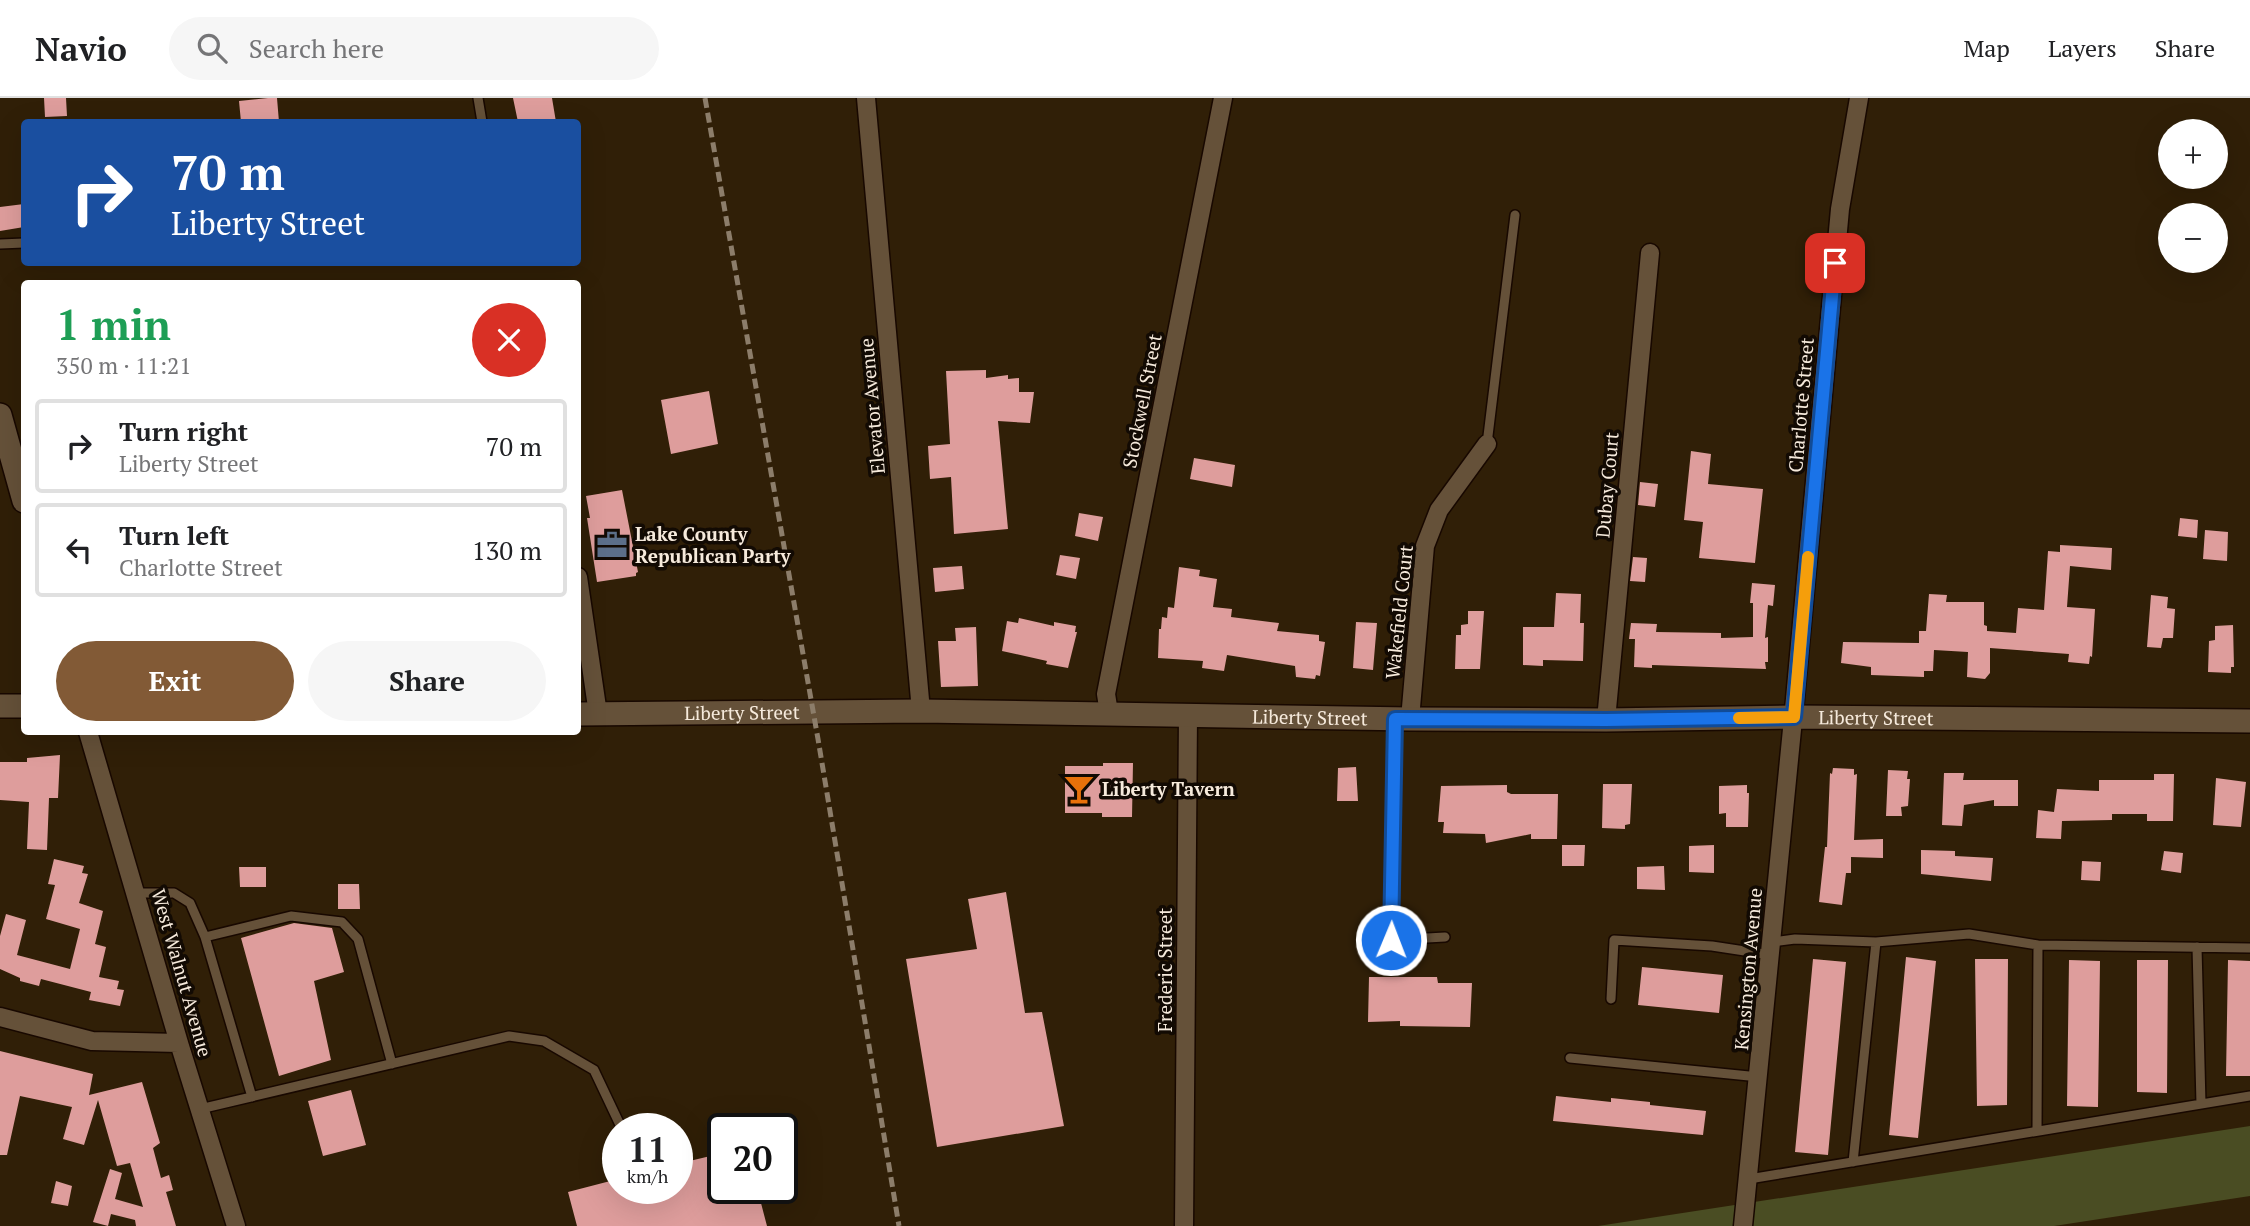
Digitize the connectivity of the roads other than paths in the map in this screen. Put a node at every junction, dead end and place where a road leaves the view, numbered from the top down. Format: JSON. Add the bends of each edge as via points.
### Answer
{"nodes":[{"id":1,"x":478,"y":98,"type":"edge"},
{"id":2,"x":866,"y":98,"type":"edge"},
{"id":3,"x":1223,"y":98,"type":"edge"},
{"id":4,"x":1859,"y":98,"type":"edge"},
{"id":5,"x":482,"y":119,"type":"edge"},
{"id":6,"x":1515,"y":215,"type":"dead end"},
{"id":7,"x":21,"y":243,"type":"edge"},
{"id":8,"x":0,"y":244,"type":"edge"},
{"id":9,"x":1650,"y":253,"type":"dead end"},
{"id":10,"x":0,"y":415,"type":"edge"},
{"id":11,"x":1487,"y":444,"type":"joint"},
{"id":12,"x":21,"y":490,"type":"edge"},
{"id":13,"x":581,"y":618,"type":"edge"},
{"id":14,"x":0,"y":706,"type":"edge"},
{"id":15,"x":21,"y":706,"type":"edge"},
{"id":16,"x":920,"y":711,"type":"junction"},
{"id":17,"x":1109,"y":713,"type":"junction"},
{"id":18,"x":588,"y":714,"type":"edge"},
{"id":19,"x":1188,"y":715,"type":"junction"},
{"id":20,"x":1794,"y":717,"type":"junction"},
{"id":21,"x":1403,"y":719,"type":"junction"},
{"id":22,"x":1606,"y":720,"type":"junction"},
{"id":23,"x":2250,"y":722,"type":"edge"},
{"id":24,"x":89,"y":735,"type":"edge"},
{"id":25,"x":137,"y":893,"type":"junction"},
{"id":26,"x":205,"y":937,"type":"junction"},
{"id":27,"x":1445,"y":937,"type":"dead end"},
{"id":28,"x":1876,"y":942,"type":"junction"},
{"id":29,"x":2038,"y":945,"type":"junction"},
{"id":30,"x":2197,"y":947,"type":"junction"},
{"id":31,"x":1771,"y":948,"type":"junction"},
{"id":32,"x":2250,"y":948,"type":"edge"},
{"id":33,"x":1611,"y":999,"type":"dead end"},
{"id":34,"x":0,"y":1017,"type":"edge"},
{"id":35,"x":179,"y":1043,"type":"junction"},
{"id":36,"x":1570,"y":1058,"type":"dead end"},
{"id":37,"x":392,"y":1064,"type":"junction"},
{"id":38,"x":1759,"y":1077,"type":"junction"},
{"id":39,"x":2250,"y":1096,"type":"edge"},
{"id":40,"x":252,"y":1097,"type":"junction"},
{"id":41,"x":2201,"y":1104,"type":"junction"},
{"id":42,"x":200,"y":1109,"type":"junction"},
{"id":43,"x":614,"y":1113,"type":"edge"},
{"id":44,"x":2037,"y":1131,"type":"junction"},
{"id":45,"x":1853,"y":1162,"type":"junction"},
{"id":46,"x":1749,"y":1179,"type":"junction"},
{"id":47,"x":236,"y":1226,"type":"edge"},
{"id":48,"x":1184,"y":1226,"type":"edge"},
{"id":49,"x":1743,"y":1226,"type":"edge"}],
"edges":[{"from":1,"to":5,"type":"lane"},
{"from":2,"to":16,"type":"street","name":"Elevator Avenue"},
{"from":3,"to":17,"type":"street","name":"Stockwell Street","via":[[1106,694]]},
{"from":4,"to":20,"type":"street","name":"Charlotte Street","via":[[1840,209]]},
{"from":6,"to":11,"type":"lane"},
{"from":7,"to":8,"type":"lane"},
{"from":9,"to":22,"type":"street","name":"Dubay Court"},
{"from":10,"to":12,"type":"street"},
{"from":11,"to":21,"type":"street","name":"Wakefield Court","via":[[1438,510],[1425,546]]},
{"from":13,"to":18,"type":"street"},
{"from":14,"to":15,"type":"street"},
{"from":16,"to":17,"type":"street","name":"Liberty Street"},
{"from":16,"to":18,"type":"street","name":"Liberty Street"},
{"from":17,"to":19,"type":"street","name":"Liberty Street"},
{"from":19,"to":21,"type":"street","name":"Liberty Street"},
{"from":19,"to":48,"type":"street","name":"Frederic Street"},
{"from":20,"to":22,"type":"street","name":"Liberty Street"},
{"from":20,"to":23,"type":"street","name":"Liberty Street"},
{"from":20,"to":31,"type":"street","name":"Kensington Avenue"},
{"from":21,"to":22,"type":"street","name":"Liberty Street"},
{"from":21,"to":27,"type":"lane","via":[[1391,940]]},
{"from":24,"to":25,"type":"street","name":"West Walnut Avenue"},
{"from":25,"to":26,"type":"lane","via":[[174,893],[190,902]]},
{"from":25,"to":35,"type":"street","name":"West Walnut Avenue"},
{"from":26,"to":37,"type":"lane","via":[[291,916],[342,922],[358,939]]},
{"from":26,"to":40,"type":"lane"},
{"from":28,"to":29,"type":"lane","via":[[1969,934]]},
{"from":28,"to":31,"type":"lane","via":[[1795,939]]},
{"from":28,"to":45,"type":"lane"},
{"from":29,"to":30,"type":"lane"},
{"from":29,"to":44,"type":"lane"},
{"from":30,"to":32,"type":"lane"},
{"from":30,"to":41,"type":"lane"},
{"from":31,"to":33,"type":"lane","via":[[1614,940]]},
{"from":31,"to":38,"type":"street","name":"Kensington Avenue"},
{"from":34,"to":35,"type":"street","via":[[92,1041]]},
{"from":35,"to":42,"type":"street","name":"West Walnut Avenue"},
{"from":36,"to":38,"type":"lane"},
{"from":37,"to":40,"type":"lane"},
{"from":37,"to":43,"type":"lane","via":[[509,1036],[544,1041],[594,1070]]},
{"from":38,"to":46,"type":"street","name":"Kensington Avenue"},
{"from":39,"to":41,"type":"lane"},
{"from":40,"to":42,"type":"lane"},
{"from":41,"to":44,"type":"lane"},
{"from":42,"to":47,"type":"street","name":"West Walnut Avenue"},
{"from":44,"to":45,"type":"lane"},
{"from":45,"to":46,"type":"lane"},
{"from":46,"to":49,"type":"street","name":"Kensington Avenue"}]}
